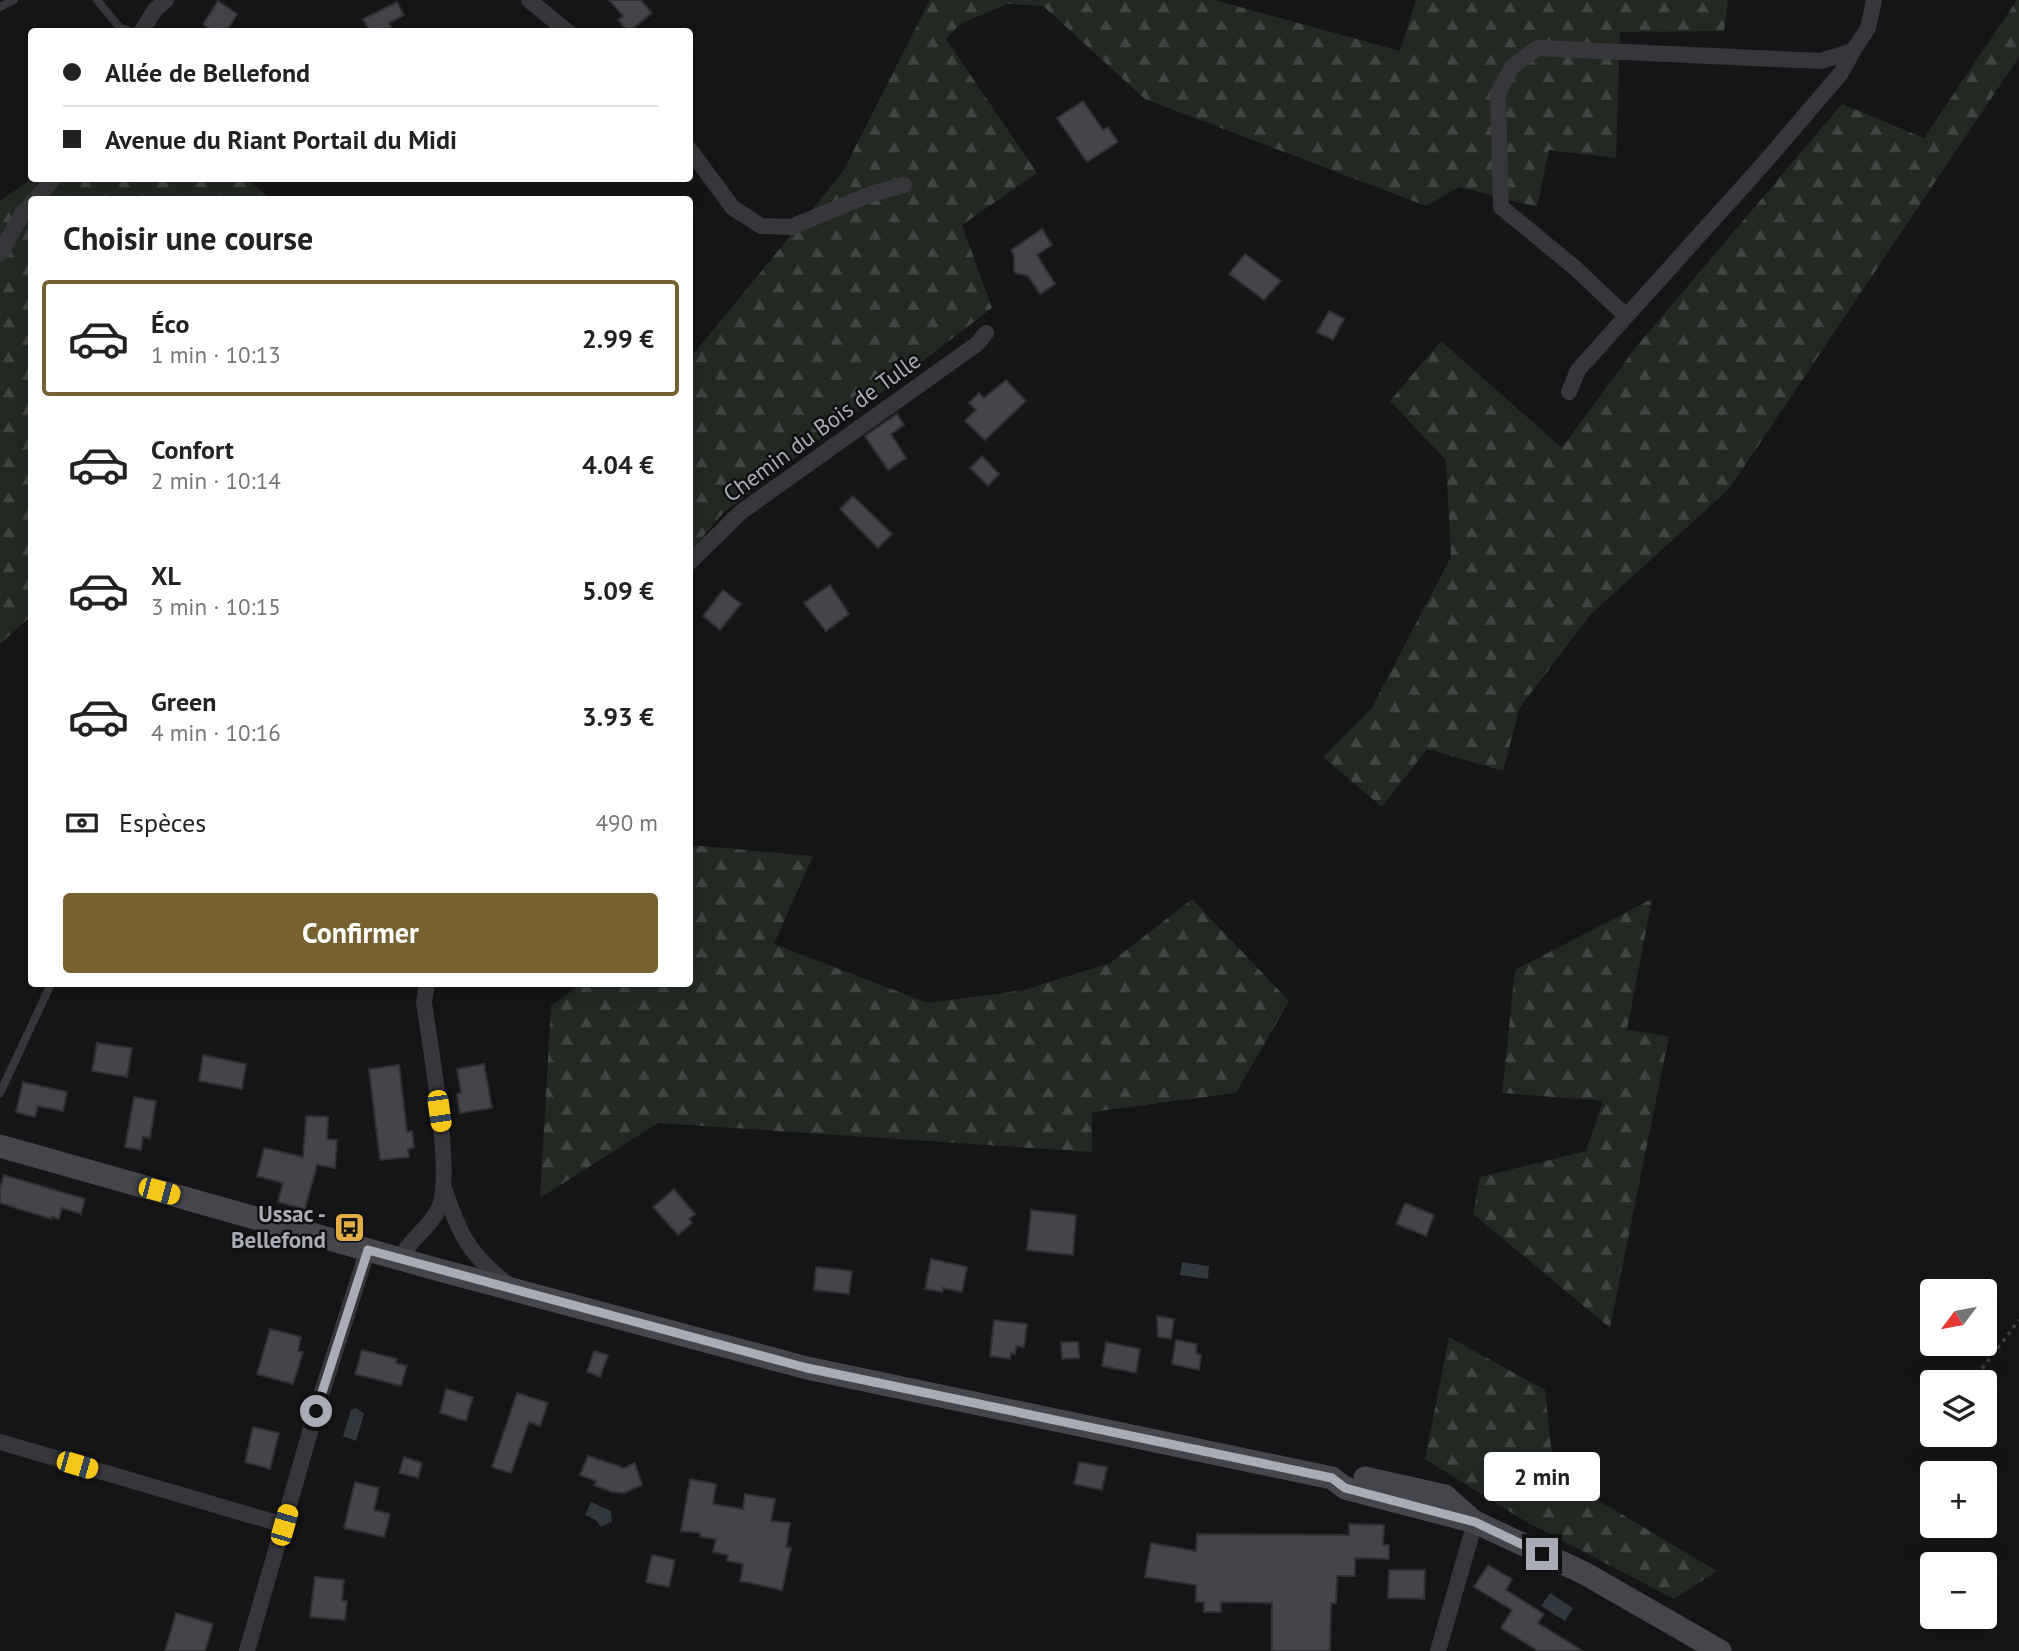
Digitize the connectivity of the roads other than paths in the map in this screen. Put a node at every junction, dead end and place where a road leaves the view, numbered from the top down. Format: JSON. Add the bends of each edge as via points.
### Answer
{"nodes":[{"id":1,"x":14,"y":0,"type":"edge"},
{"id":2,"x":97,"y":0,"type":"edge"},
{"id":3,"x":166,"y":0,"type":"edge"},
{"id":4,"x":529,"y":0,"type":"edge"},
{"id":5,"x":1874,"y":0,"type":"edge"},
{"id":6,"x":0,"y":7,"type":"edge"},
{"id":7,"x":120,"y":28,"type":"edge"},
{"id":8,"x":144,"y":28,"type":"edge"},
{"id":9,"x":563,"y":28,"type":"edge"},
{"id":10,"x":1853,"y":51,"type":"junction"},
{"id":11,"x":693,"y":154,"type":"edge"},
{"id":12,"x":51,"y":182,"type":"edge"},
{"id":13,"x":904,"y":185,"type":"dead end"},
{"id":14,"x":38,"y":196,"type":"edge"},
{"id":15,"x":28,"y":208,"type":"edge"},
{"id":16,"x":0,"y":254,"type":"edge"},
{"id":17,"x":1626,"y":316,"type":"junction"},
{"id":18,"x":986,"y":333,"type":"dead end"},
{"id":19,"x":1569,"y":392,"type":"dead end"},
{"id":20,"x":693,"y":559,"type":"edge"},
{"id":21,"x":50,"y":987,"type":"edge"},
{"id":22,"x":426,"y":987,"type":"edge"},
{"id":23,"x":0,"y":1093,"type":"edge"},
{"id":24,"x":0,"y":1146,"type":"edge"},
{"id":25,"x":444,"y":1188,"type":"junction"},
{"id":26,"x":368,"y":1250,"type":"junction"},
{"id":27,"x":400,"y":1259,"type":"junction"},
{"id":28,"x":516,"y":1291,"type":"junction"},
{"id":29,"x":0,"y":1442,"type":"edge"},
{"id":30,"x":1475,"y":1522,"type":"junction"},
{"id":31,"x":284,"y":1525,"type":"junction"},
{"id":32,"x":247,"y":1651,"type":"edge"},
{"id":33,"x":1438,"y":1651,"type":"edge"},
{"id":34,"x":1720,"y":1651,"type":"edge"}],
"edges":[{"from":1,"to":6,"type":"lane"},
{"from":2,"to":7,"type":"lane"},
{"from":3,"to":8,"type":"street"},
{"from":4,"to":9,"type":"street"},
{"from":5,"to":10,"type":"street","via":[[1868,28]]},
{"from":10,"to":17,"type":"street","via":[[1841,73],[1766,161]]},
{"from":10,"to":17,"type":"street","via":[[1821,61],[1537,48],[1512,67],[1498,94],[1501,207]]},
{"from":11,"to":13,"type":"street","via":[[733,208],[761,226],[791,227]]},
{"from":12,"to":14,"type":"street"},
{"from":15,"to":16,"type":"street"},
{"from":17,"to":19,"type":"street","via":[[1578,370]]},
{"from":18,"to":20,"type":"street","name":"Chemin du Bois de Tulle","via":[[741,512]]},
{"from":21,"to":23,"type":"lane"},
{"from":22,"to":25,"type":"street","via":[[424,1002],[443,1139]]},
{"from":24,"to":26,"type":"main road"},
{"from":25,"to":27,"type":"street","via":[[438,1212],[405,1247]]},
{"from":25,"to":28,"type":"street","via":[[457,1227],[473,1254]]},
{"from":26,"to":27,"type":"main road"},
{"from":26,"to":31,"type":"street"},
{"from":27,"to":28,"type":"main road"},
{"from":28,"to":30,"type":"main road","via":[[807,1368],[1332,1478],[1345,1488]]},
{"from":29,"to":31,"type":"street"},
{"from":30,"to":33,"type":"street"},
{"from":30,"to":34,"type":"main road","via":[[1584,1573]]},
{"from":31,"to":32,"type":"street"}]}
